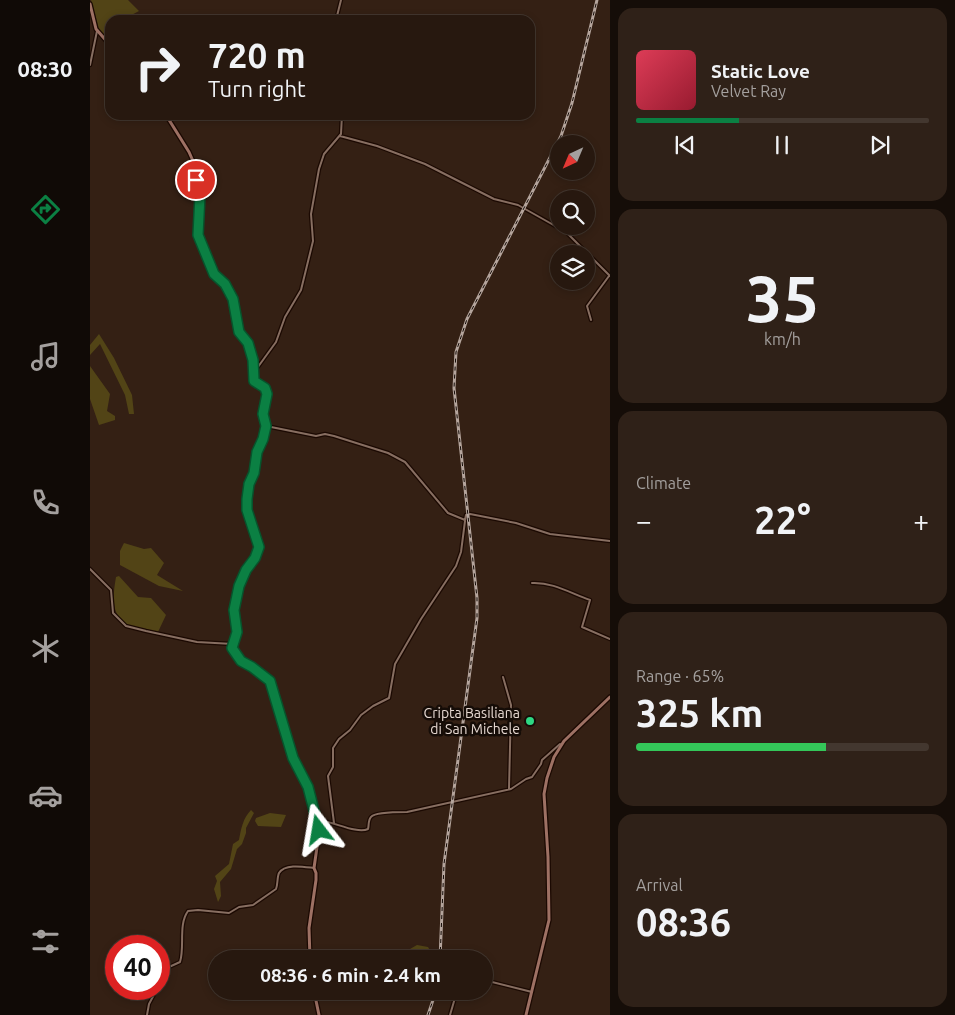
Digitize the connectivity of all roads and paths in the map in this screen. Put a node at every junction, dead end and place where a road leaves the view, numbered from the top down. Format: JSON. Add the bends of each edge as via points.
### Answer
{"nodes":[{"id":1,"x":342,"y":0,"type":"edge"},
{"id":2,"x":90,"y":4,"type":"edge"},
{"id":3,"x":338,"y":15,"type":"edge"},
{"id":4,"x":97,"y":31,"type":"junction"},
{"id":5,"x":105,"y":40,"type":"edge"},
{"id":6,"x":90,"y":65,"type":"edge"},
{"id":7,"x":169,"y":120,"type":"edge"},
{"id":8,"x":342,"y":120,"type":"edge"},
{"id":9,"x":340,"y":136,"type":"junction"},
{"id":10,"x":610,"y":276,"type":"edge"},
{"id":11,"x":591,"y":320,"type":"dead end"},
{"id":12,"x":253,"y":373,"type":"junction"},
{"id":13,"x":266,"y":426,"type":"junction"},
{"id":14,"x":466,"y":520,"type":"junction"},
{"id":15,"x":610,"y":540,"type":"edge"},
{"id":16,"x":90,"y":569,"type":"edge"},
{"id":17,"x":532,"y":583,"type":"dead end"},
{"id":18,"x":610,"y":639,"type":"edge"},
{"id":19,"x":233,"y":644,"type":"junction"},
{"id":20,"x":503,"y":677,"type":"dead end"},
{"id":21,"x":610,"y":697,"type":"edge"},
{"id":22,"x":562,"y":743,"type":"junction"},
{"id":23,"x":509,"y":789,"type":"junction"},
{"id":24,"x":334,"y":823,"type":"junction"},
{"id":25,"x":318,"y":824,"type":"junction"},
{"id":26,"x":314,"y":868,"type":"junction"},
{"id":27,"x":310,"y":950,"type":"edge"},
{"id":28,"x":170,"y":967,"type":"edge"},
{"id":29,"x":493,"y":982,"type":"edge"},
{"id":30,"x":532,"y":992,"type":"junction"},
{"id":31,"x":151,"y":1000,"type":"edge"},
{"id":32,"x":316,"y":1000,"type":"edge"},
{"id":33,"x":454,"y":1000,"type":"edge"},
{"id":34,"x":147,"y":1015,"type":"edge"},
{"id":35,"x":319,"y":1015,"type":"edge"},
{"id":36,"x":450,"y":1015,"type":"edge"},
{"id":37,"x":526,"y":1015,"type":"edge"}],
"edges":[{"from":1,"to":3,"type":"street"},
{"from":2,"to":4,"type":"street"},
{"from":4,"to":5,"type":"street"},
{"from":4,"to":6,"type":"street"},
{"from":7,"to":12,"type":"street","via":[[192,158],[200,195],[198,235],[214,274],[225,284],[233,299],[239,332],[250,348]]},
{"from":8,"to":9,"type":"street"},
{"from":9,"to":10,"type":"street","via":[[425,164],[494,199],[515,204],[566,232]]},
{"from":9,"to":12,"type":"street","via":[[324,154],[319,169],[311,214],[313,241],[301,290],[287,312],[276,342]]},
{"from":10,"to":11,"type":"street","via":[[587,306]]},
{"from":12,"to":13,"type":"street","via":[[254,381],[266,390],[263,414]]},
{"from":13,"to":14,"type":"street","via":[[316,436],[325,434],[394,455],[408,464],[448,513]]},
{"from":13,"to":19,"type":"street","via":[[248,490],[247,510],[259,547],[239,586],[234,610],[237,632]]},
{"from":14,"to":15,"type":"street","via":[[466,514],[470,514],[550,534]]},
{"from":14,"to":24,"type":"street","via":[[456,566],[395,664],[389,698],[361,715],[333,748],[334,767],[328,776],[328,788]]},
{"from":16,"to":19,"type":"street","via":[[111,590],[113,613],[126,626],[197,642]]},
{"from":17,"to":18,"type":"street","via":[[561,587],[590,600],[582,627]]},
{"from":19,"to":25,"type":"street","via":[[232,648],[241,661],[270,681],[293,758],[308,787]]},
{"from":20,"to":23,"type":"street","via":[[511,705]]},
{"from":21,"to":22,"type":"street"},
{"from":22,"to":23,"type":"street","via":[[542,760],[532,777]]},
{"from":22,"to":30,"type":"street","via":[[549,769],[545,786],[550,915]]},
{"from":23,"to":24,"type":"street","via":[[407,812],[373,816],[365,831]]},
{"from":24,"to":25,"type":"street","via":[[322,821]]},
{"from":25,"to":26,"type":"street"},
{"from":26,"to":27,"type":"street","via":[[316,880],[309,928]]},
{"from":26,"to":28,"type":"street","via":[[283,869],[278,875],[276,889],[253,905],[228,913],[188,911],[180,962]]},
{"from":29,"to":30,"type":"street"},
{"from":30,"to":37,"type":"street"},
{"from":31,"to":34,"type":"street"},
{"from":32,"to":35,"type":"street"},
{"from":33,"to":36,"type":"street"}]}
